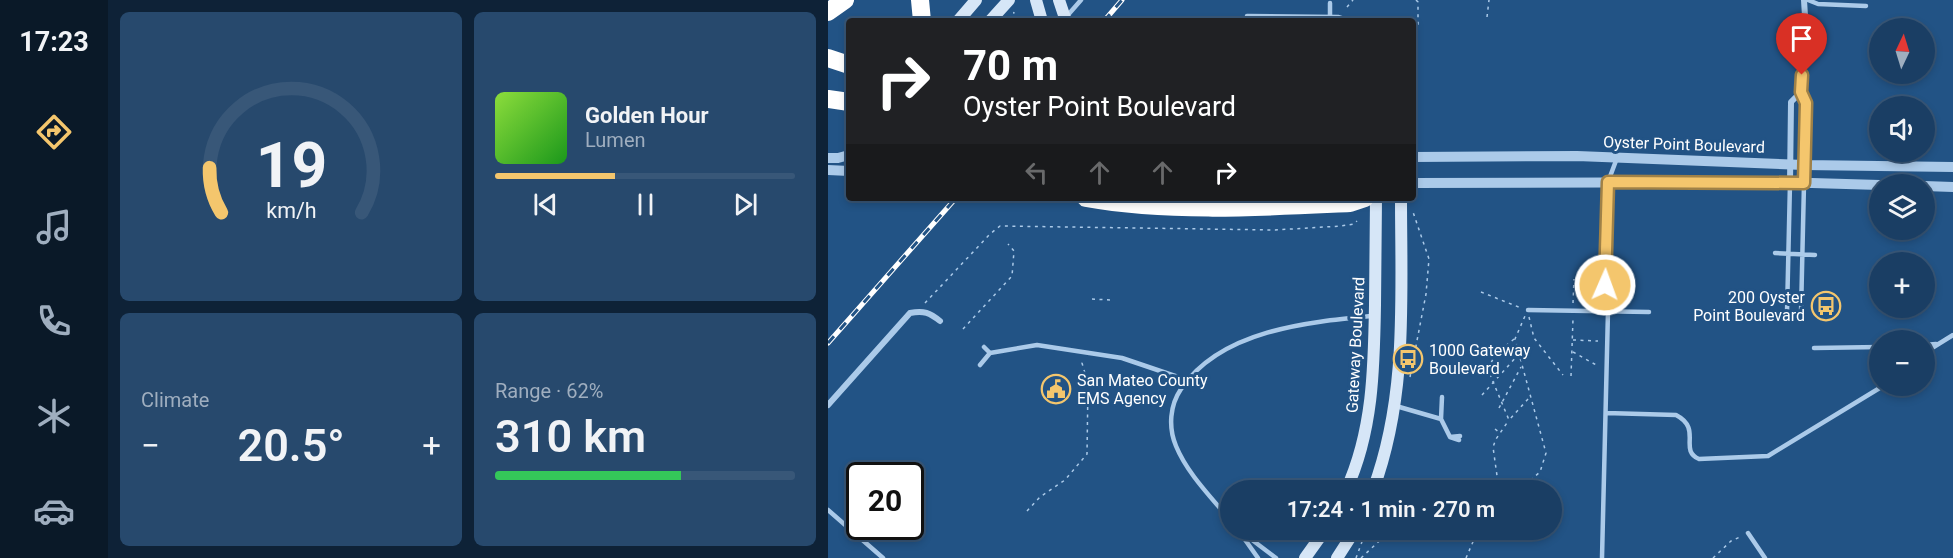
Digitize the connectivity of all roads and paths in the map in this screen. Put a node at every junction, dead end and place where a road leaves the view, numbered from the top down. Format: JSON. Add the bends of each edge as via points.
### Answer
{"nodes":[{"id":1,"x":845,"y":0,"type":"edge"},
{"id":2,"x":920,"y":0,"type":"edge"},
{"id":3,"x":976,"y":0,"type":"edge"},
{"id":4,"x":1009,"y":0,"type":"edge"},
{"id":5,"x":1036,"y":0,"type":"edge"},
{"id":6,"x":1059,"y":0,"type":"edge"},
{"id":7,"x":1081,"y":0,"type":"edge"},
{"id":8,"x":1353,"y":0,"type":"edge"},
{"id":9,"x":1416,"y":0,"type":"edge"},
{"id":10,"x":1489,"y":0,"type":"edge"},
{"id":11,"x":1806,"y":0,"type":"edge"},
{"id":12,"x":1330,"y":3,"type":"dead end"},
{"id":13,"x":1866,"y":6,"type":"dead end"},
{"id":14,"x":1347,"y":7,"type":"dead end"},
{"id":15,"x":828,"y":12,"type":"edge"},
{"id":16,"x":1247,"y":16,"type":"dead end"},
{"id":17,"x":1330,"y":16,"type":"junction"},
{"id":18,"x":1041,"y":17,"type":"edge"},
{"id":19,"x":1488,"y":17,"type":"dead end"},
{"id":20,"x":922,"y":18,"type":"edge"},
{"id":21,"x":961,"y":18,"type":"edge"},
{"id":22,"x":993,"y":18,"type":"edge"},
{"id":23,"x":1063,"y":18,"type":"edge"},
{"id":24,"x":1066,"y":18,"type":"edge"},
{"id":25,"x":1341,"y":18,"type":"edge"},
{"id":26,"x":1418,"y":29,"type":"dead end"},
{"id":27,"x":1801,"y":92,"type":"junction"},
{"id":28,"x":828,"y":99,"type":"edge"},
{"id":29,"x":846,"y":102,"type":"edge"},
{"id":30,"x":846,"y":156,"type":"edge"},
{"id":31,"x":1416,"y":157,"type":"edge"},
{"id":32,"x":828,"y":158,"type":"edge"},
{"id":33,"x":1617,"y":158,"type":"junction"},
{"id":34,"x":1790,"y":164,"type":"junction"},
{"id":35,"x":1804,"y":165,"type":"junction"},
{"id":36,"x":1953,"y":167,"type":"edge"},
{"id":37,"x":828,"y":170,"type":"edge"},
{"id":38,"x":846,"y":171,"type":"edge"},
{"id":39,"x":1608,"y":182,"type":"junction"},
{"id":40,"x":1416,"y":183,"type":"edge"},
{"id":41,"x":1790,"y":183,"type":"junction"},
{"id":42,"x":1804,"y":183,"type":"junction"},
{"id":43,"x":1869,"y":185,"type":"edge"},
{"id":44,"x":1935,"y":186,"type":"edge"},
{"id":45,"x":1953,"y":187,"type":"edge"},
{"id":46,"x":1114,"y":201,"type":"edge"},
{"id":47,"x":1356,"y":201,"type":"edge"},
{"id":48,"x":1376,"y":201,"type":"edge"},
{"id":49,"x":1401,"y":201,"type":"edge"},
{"id":50,"x":1413,"y":211,"type":"dead end"},
{"id":51,"x":1357,"y":221,"type":"dead end"},
{"id":52,"x":1008,"y":244,"type":"dead end"},
{"id":53,"x":1775,"y":253,"type":"dead end"},
{"id":54,"x":1788,"y":253,"type":"junction"},
{"id":55,"x":1802,"y":254,"type":"junction"},
{"id":56,"x":1815,"y":255,"type":"dead end"},
{"id":57,"x":1574,"y":279,"type":"dead end"},
{"id":58,"x":1605,"y":285,"type":"dead end"},
{"id":59,"x":1481,"y":292,"type":"dead end"},
{"id":60,"x":1092,"y":299,"type":"dead end"},
{"id":61,"x":1110,"y":300,"type":"dead end"},
{"id":62,"x":1527,"y":310,"type":"junction"},
{"id":63,"x":919,"y":311,"type":"junction"},
{"id":64,"x":1573,"y":311,"type":"junction"},
{"id":65,"x":1608,"y":311,"type":"junction"},
{"id":66,"x":1649,"y":312,"type":"dead end"},
{"id":67,"x":1787,"y":313,"type":"dead end"},
{"id":68,"x":1801,"y":313,"type":"dead end"},
{"id":69,"x":1375,"y":316,"type":"junction"},
{"id":70,"x":940,"y":321,"type":"dead end"},
{"id":71,"x":963,"y":329,"type":"dead end"},
{"id":72,"x":1953,"y":335,"type":"edge"},
{"id":73,"x":1515,"y":339,"type":"junction"},
{"id":74,"x":1572,"y":340,"type":"junction"},
{"id":75,"x":1598,"y":341,"type":"dead end"},
{"id":76,"x":1936,"y":344,"type":"edge"},
{"id":77,"x":984,"y":347,"type":"dead end"},
{"id":78,"x":1869,"y":347,"type":"edge"},
{"id":79,"x":1814,"y":348,"type":"dead end"},
{"id":80,"x":1572,"y":351,"type":"junction"},
{"id":81,"x":1085,"y":352,"type":"junction"},
{"id":82,"x":990,"y":353,"type":"junction"},
{"id":83,"x":1519,"y":354,"type":"junction"},
{"id":84,"x":980,"y":365,"type":"dead end"},
{"id":85,"x":1522,"y":366,"type":"junction"},
{"id":86,"x":1598,"y":366,"type":"dead end"},
{"id":87,"x":1563,"y":375,"type":"dead end"},
{"id":88,"x":1571,"y":375,"type":"dead end"},
{"id":89,"x":1186,"y":380,"type":"junction"},
{"id":90,"x":1494,"y":382,"type":"junction"},
{"id":91,"x":1407,"y":383,"type":"dead end"},
{"id":92,"x":1869,"y":394,"type":"edge"},
{"id":93,"x":1482,"y":395,"type":"dead end"},
{"id":94,"x":1442,"y":397,"type":"dead end"},
{"id":95,"x":1530,"y":398,"type":"junction"},
{"id":96,"x":1503,"y":402,"type":"junction"},
{"id":97,"x":828,"y":405,"type":"edge"},
{"id":98,"x":1396,"y":406,"type":"junction"},
{"id":99,"x":1499,"y":408,"type":"dead end"},
{"id":100,"x":1605,"y":413,"type":"junction"},
{"id":101,"x":1441,"y":419,"type":"junction"},
{"id":102,"x":1509,"y":420,"type":"junction"},
{"id":103,"x":1495,"y":429,"type":"dead end"},
{"id":104,"x":1500,"y":433,"type":"junction"},
{"id":105,"x":1459,"y":438,"type":"dead end"},
{"id":106,"x":1546,"y":453,"type":"junction"},
{"id":107,"x":1551,"y":453,"type":"dead end"},
{"id":108,"x":1350,"y":480,"type":"edge"},
{"id":109,"x":1377,"y":480,"type":"edge"},
{"id":110,"x":1498,"y":480,"type":"edge"},
{"id":111,"x":1531,"y":480,"type":"edge"},
{"id":112,"x":1220,"y":508,"type":"edge"},
{"id":113,"x":828,"y":510,"type":"edge"},
{"id":114,"x":1027,"y":512,"type":"dead end"},
{"id":115,"x":1748,"y":533,"type":"joint"},
{"id":116,"x":1246,"y":540,"type":"edge"},
{"id":117,"x":1252,"y":540,"type":"edge"},
{"id":118,"x":1318,"y":540,"type":"edge"},
{"id":119,"x":1354,"y":540,"type":"edge"},
{"id":120,"x":1358,"y":540,"type":"edge"},
{"id":121,"x":1380,"y":540,"type":"edge"},
{"id":122,"x":1473,"y":540,"type":"edge"},
{"id":123,"x":877,"y":553,"type":"junction"},
{"id":124,"x":870,"y":558,"type":"edge"},
{"id":125,"x":883,"y":558,"type":"edge"},
{"id":126,"x":1258,"y":558,"type":"edge"},
{"id":127,"x":1276,"y":558,"type":"edge"},
{"id":128,"x":1305,"y":558,"type":"edge"},
{"id":129,"x":1337,"y":558,"type":"edge"},
{"id":130,"x":1356,"y":558,"type":"edge"},
{"id":131,"x":1361,"y":558,"type":"edge"},
{"id":132,"x":1466,"y":558,"type":"edge"},
{"id":133,"x":1602,"y":558,"type":"edge"},
{"id":134,"x":1713,"y":558,"type":"edge"},
{"id":135,"x":1765,"y":558,"type":"edge"}],
"edges":[{"from":1,"to":15,"type":"highway"},
{"from":2,"to":20,"type":"highway"},
{"from":3,"to":21,"type":"main road"},
{"from":4,"to":22,"type":"main road"},
{"from":5,"to":18,"type":"main road"},
{"from":6,"to":23,"type":"main road","bridge":true},
{"from":7,"to":24,"type":"lane"},
{"from":8,"to":14,"type":"path"},
{"from":9,"to":26,"type":"path"},
{"from":10,"to":19,"type":"path"},
{"from":11,"to":13,"type":"lane"},
{"from":11,"to":27,"type":"street"},
{"from":12,"to":17,"type":"lane"},
{"from":16,"to":17,"type":"lane"},
{"from":17,"to":25,"type":"lane"},
{"from":27,"to":34,"type":"street","via":[[1791,102]]},
{"from":27,"to":35,"type":"street","via":[[1806,103]]},
{"from":28,"to":29,"type":"highway"},
{"from":30,"to":32,"type":"street"},
{"from":31,"to":33,"type":"street","name":"Oyster Point Boulevard"},
{"from":33,"to":34,"type":"street","name":"Oyster Point Boulevard"},
{"from":33,"to":39,"type":"lane"},
{"from":34,"to":35,"type":"street","name":"Oyster Point Boulevard"},
{"from":34,"to":41,"type":"street"},
{"from":35,"to":36,"type":"street","name":"Oyster Point Boulevard"},
{"from":35,"to":42,"type":"street"},
{"from":37,"to":38,"type":"street"},
{"from":39,"to":40,"type":"street"},
{"from":39,"to":41,"type":"street"},
{"from":39,"to":58,"type":"lane"},
{"from":41,"to":42,"type":"street"},
{"from":41,"to":54,"type":"lane"},
{"from":42,"to":43,"type":"street"},
{"from":42,"to":55,"type":"lane"},
{"from":44,"to":45,"type":"street"},
{"from":46,"to":47,"type":"highway","via":[[1254,207]]},
{"from":48,"to":69,"type":"main road","name":"Gateway Boulevard"},
{"from":49,"to":98,"type":"main road"},
{"from":50,"to":91,"type":"path","via":[[1429,259],[1426,294]]},
{"from":51,"to":63,"type":"path","via":[[1341,226],[1275,230],[1000,226]]},
{"from":52,"to":71,"type":"path","via":[[1014,251],[1012,276]]},
{"from":53,"to":54,"type":"lane"},
{"from":54,"to":55,"type":"lane"},
{"from":54,"to":67,"type":"lane"},
{"from":55,"to":56,"type":"lane"},
{"from":55,"to":68,"type":"lane"},
{"from":57,"to":64,"type":"path"},
{"from":59,"to":62,"type":"path"},
{"from":60,"to":61,"type":"path"},
{"from":62,"to":64,"type":"lane"},
{"from":62,"to":73,"type":"path"},
{"from":62,"to":87,"type":"path","via":[[1534,338]]},
{"from":63,"to":70,"type":"street"},
{"from":63,"to":97,"type":"street","via":[[903,320]]},
{"from":64,"to":65,"type":"lane"},
{"from":64,"to":74,"type":"path"},
{"from":65,"to":66,"type":"lane"},
{"from":65,"to":100,"type":"lane"},
{"from":69,"to":89,"type":"lane","via":[[1328,320],[1270,332],[1214,356]]},
{"from":69,"to":108,"type":"main road","name":"Gateway Boulevard","via":[[1372,392]]},
{"from":72,"to":76,"type":"lane"},
{"from":73,"to":83,"type":"path"},
{"from":73,"to":90,"type":"path","via":[[1489,364]]},
{"from":74,"to":75,"type":"path"},
{"from":74,"to":80,"type":"path"},
{"from":77,"to":82,"type":"lane"},
{"from":78,"to":79,"type":"lane"},
{"from":80,"to":86,"type":"path"},
{"from":80,"to":88,"type":"path"},
{"from":81,"to":82,"type":"lane","via":[[1037,345]]},
{"from":81,"to":89,"type":"lane","via":[[1122,358]]},
{"from":81,"to":114,"type":"path","via":[[1082,363],[1088,384],[1087,454],[1065,480],[1040,497]]},
{"from":82,"to":84,"type":"lane"},
{"from":83,"to":85,"type":"path"},
{"from":83,"to":90,"type":"path"},
{"from":85,"to":95,"type":"path"},
{"from":85,"to":96,"type":"path"},
{"from":89,"to":112,"type":"lane","via":[[1172,411],[1175,445]]},
{"from":90,"to":93,"type":"path"},
{"from":90,"to":96,"type":"path"},
{"from":92,"to":100,"type":"lane","via":[[1765,457],[1699,459],[1689,450],[1689,426],[1676,415]]},
{"from":94,"to":101,"type":"lane"},
{"from":95,"to":102,"type":"path"},
{"from":95,"to":106,"type":"path"},
{"from":96,"to":99,"type":"path"},
{"from":96,"to":102,"type":"path"},
{"from":98,"to":101,"type":"lane"},
{"from":98,"to":109,"type":"main road"},
{"from":100,"to":133,"type":"lane"},
{"from":101,"to":105,"type":"lane","via":[[1450,437]]},
{"from":102,"to":104,"type":"path"},
{"from":103,"to":104,"type":"path"},
{"from":104,"to":110,"type":"path","via":[[1493,447]]},
{"from":106,"to":107,"type":"path"},
{"from":106,"to":111,"type":"path","via":[[1540,472]]},
{"from":113,"to":123,"type":"lane"},
{"from":115,"to":134,"type":"path","via":[[1731,541]]},
{"from":115,"to":135,"type":"lane"},
{"from":116,"to":126,"type":"lane"},
{"from":117,"to":127,"type":"lane"},
{"from":118,"to":128,"type":"main road"},
{"from":119,"to":129,"type":"main road"},
{"from":120,"to":130,"type":"path"},
{"from":121,"to":131,"type":"path"},
{"from":122,"to":132,"type":"path"},
{"from":123,"to":124,"type":"lane"},
{"from":123,"to":125,"type":"lane"}]}
